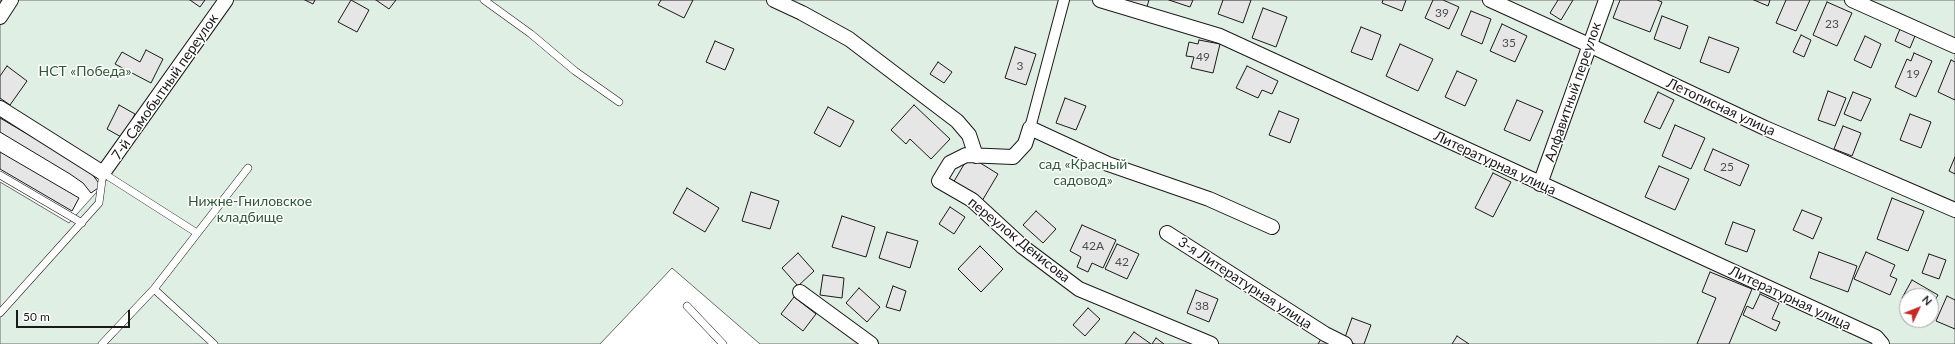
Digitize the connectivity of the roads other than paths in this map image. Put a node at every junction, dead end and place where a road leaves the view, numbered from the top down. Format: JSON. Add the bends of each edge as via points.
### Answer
{"nodes":[{"id":1,"x":11,"y":0,"type":"edge"},
{"id":2,"x":226,"y":0,"type":"edge"},
{"id":3,"x":484,"y":0,"type":"edge"},
{"id":4,"x":774,"y":0,"type":"edge"},
{"id":5,"x":1064,"y":0,"type":"edge"},
{"id":6,"x":1100,"y":0,"type":"edge"},
{"id":7,"x":1490,"y":0,"type":"edge"},
{"id":8,"x":1606,"y":0,"type":"edge"},
{"id":9,"x":1852,"y":0,"type":"edge"},
{"id":10,"x":0,"y":17,"type":"edge"},
{"id":11,"x":1589,"y":45,"type":"junction"},
{"id":12,"x":1955,"y":46,"type":"edge"},
{"id":13,"x":620,"y":102,"type":"dead end"},
{"id":14,"x":0,"y":108,"type":"edge"},
{"id":15,"x":1030,"y":128,"type":"junction"},
{"id":16,"x":976,"y":156,"type":"junction"},
{"id":17,"x":248,"y":168,"type":"dead end"},
{"id":18,"x":103,"y":173,"type":"junction"},
{"id":19,"x":0,"y":175,"type":"edge"},
{"id":20,"x":1540,"y":184,"type":"junction"},
{"id":21,"x":1955,"y":210,"type":"edge"},
{"id":22,"x":82,"y":223,"type":"junction"},
{"id":23,"x":1272,"y":227,"type":"dead end"},
{"id":24,"x":197,"y":233,"type":"junction"},
{"id":25,"x":1167,"y":233,"type":"dead end"},
{"id":26,"x":154,"y":289,"type":"junction"},
{"id":27,"x":800,"y":292,"type":"dead end"},
{"id":28,"x":686,"y":306,"type":"dead end"},
{"id":29,"x":0,"y":313,"type":"edge"},
{"id":30,"x":102,"y":344,"type":"edge"},
{"id":31,"x":214,"y":344,"type":"edge"},
{"id":32,"x":722,"y":344,"type":"edge"},
{"id":33,"x":871,"y":344,"type":"edge"},
{"id":34,"x":1210,"y":344,"type":"edge"},
{"id":35,"x":1345,"y":344,"type":"edge"},
{"id":36,"x":1882,"y":344,"type":"edge"}],
"edges":[{"from":1,"to":10,"type":"street"},
{"from":2,"to":18,"type":"street","name":"7-й Самобытный переулок"},
{"from":3,"to":13,"type":"lane","via":[[531,34],[575,72]]},
{"from":4,"to":16,"type":"street","via":[[849,39],[957,121],[969,135]]},
{"from":5,"to":15,"type":"street"},
{"from":6,"to":20,"type":"street","name":"Литературная улица","via":[[1220,36]]},
{"from":7,"to":11,"type":"street","name":"Летописная улица"},
{"from":8,"to":11,"type":"street","name":"Алфавитный переулок"},
{"from":9,"to":12,"type":"street"},
{"from":11,"to":20,"type":"street","name":"Алфавитный переулок"},
{"from":11,"to":21,"type":"street","name":"Летописная улица","via":[[1765,128]]},
{"from":14,"to":18,"type":"street"},
{"from":15,"to":16,"type":"street","via":[[1025,144],[1013,157]]},
{"from":15,"to":23,"type":"street","via":[[1108,164],[1209,200]]},
{"from":16,"to":34,"type":"street","name":"переулок Денисова","via":[[966,154],[950,163],[939,181],[972,200],[1023,247],[1079,289]]},
{"from":17,"to":24,"type":"lane"},
{"from":18,"to":22,"type":"lane","via":[[100,202]]},
{"from":18,"to":24,"type":"lane"},
{"from":19,"to":22,"type":"lane"},
{"from":20,"to":36,"type":"street","name":"Литературная улица","via":[[1876,337]]},
{"from":22,"to":29,"type":"lane"},
{"from":24,"to":26,"type":"lane"},
{"from":25,"to":35,"type":"street","name":"3-я Литературная улица","via":[[1325,334]]},
{"from":26,"to":30,"type":"lane"},
{"from":26,"to":31,"type":"lane"},
{"from":27,"to":33,"type":"street"},
{"from":28,"to":32,"type":"lane"}]}
